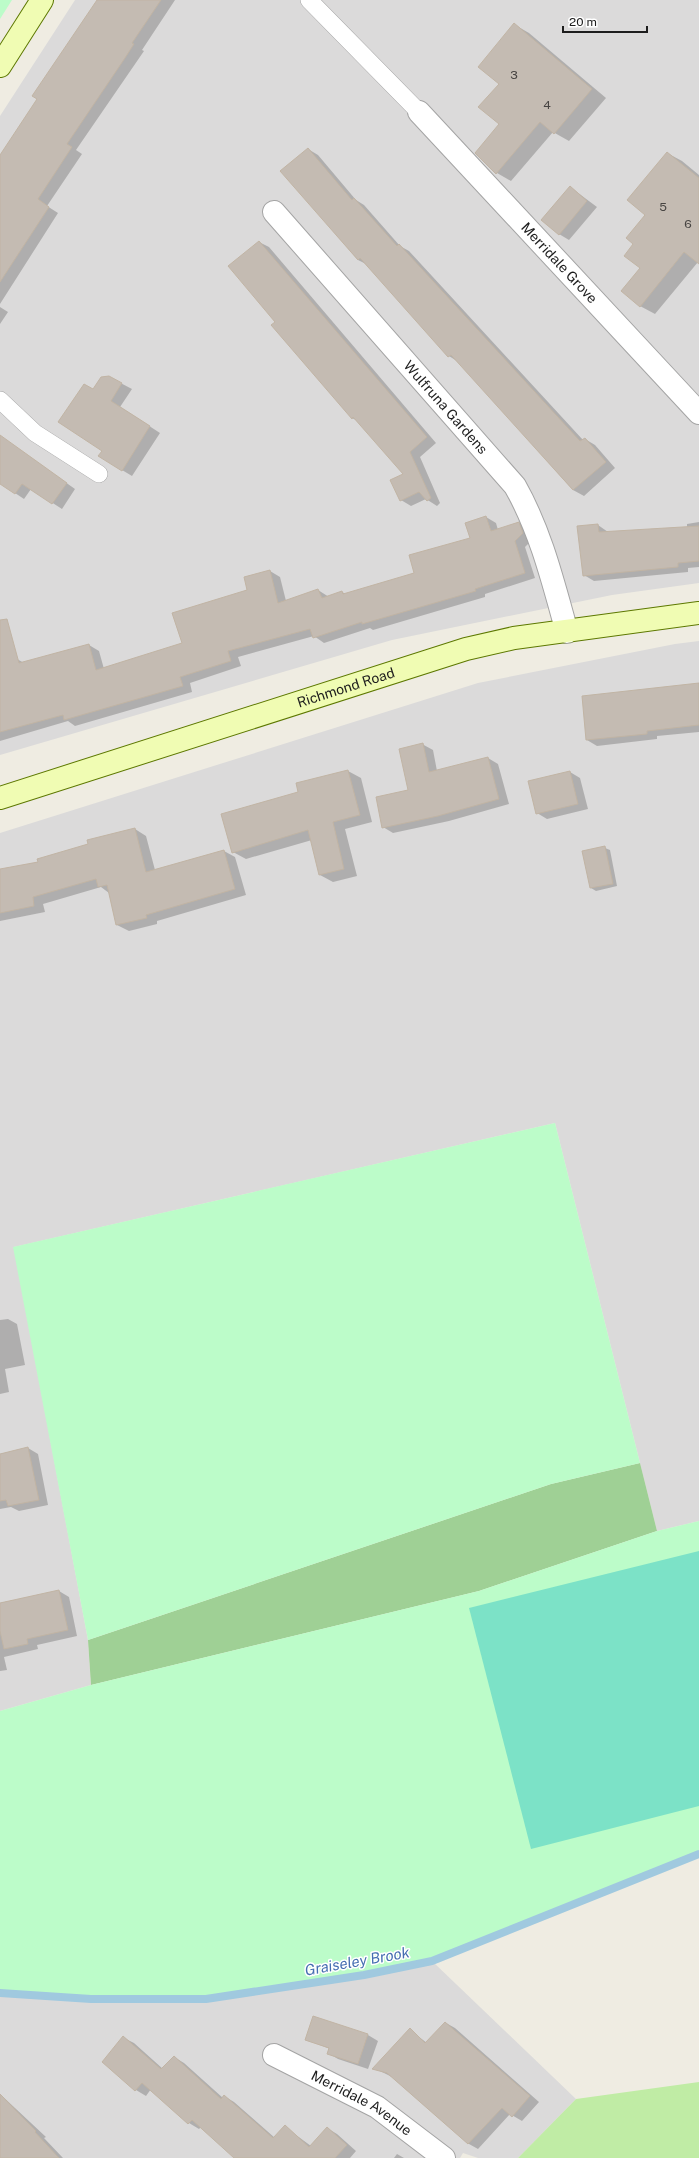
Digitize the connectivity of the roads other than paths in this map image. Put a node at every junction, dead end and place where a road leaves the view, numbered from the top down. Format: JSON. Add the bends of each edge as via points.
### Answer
{"nodes":[{"id":1,"x":42,"y":0,"type":"edge"},
{"id":2,"x":309,"y":0,"type":"edge"},
{"id":3,"x":0,"y":66,"type":"edge"},
{"id":4,"x":419,"y":112,"type":"joint"},
{"id":5,"x":274,"y":212,"type":"dead end"},
{"id":6,"x":0,"y":400,"type":"edge"},
{"id":7,"x":699,"y":412,"type":"edge"},
{"id":8,"x":100,"y":474,"type":"dead end"},
{"id":9,"x":699,"y":613,"type":"edge"},
{"id":10,"x":567,"y":632,"type":"junction"},
{"id":11,"x":0,"y":798,"type":"edge"},
{"id":12,"x":274,"y":2055,"type":"dead end"},
{"id":13,"x":444,"y":2158,"type":"edge"}],
"edges":[{"from":1,"to":3,"type":"street"},
{"from":2,"to":4,"type":"lane"},
{"from":4,"to":7,"type":"street","name":"Merridale Grove"},
{"from":5,"to":10,"type":"street","name":"Wulfruna Gardens","via":[[515,486],[540,538]]},
{"from":6,"to":8,"type":"lane","via":[[35,433]]},
{"from":9,"to":10,"type":"street","name":"Richmond Road"},
{"from":10,"to":11,"type":"street","name":"Richmond Road","via":[[514,638],[432,658]]},
{"from":12,"to":13,"type":"street","name":"Merridale Avenue","via":[[377,2107]]}]}
